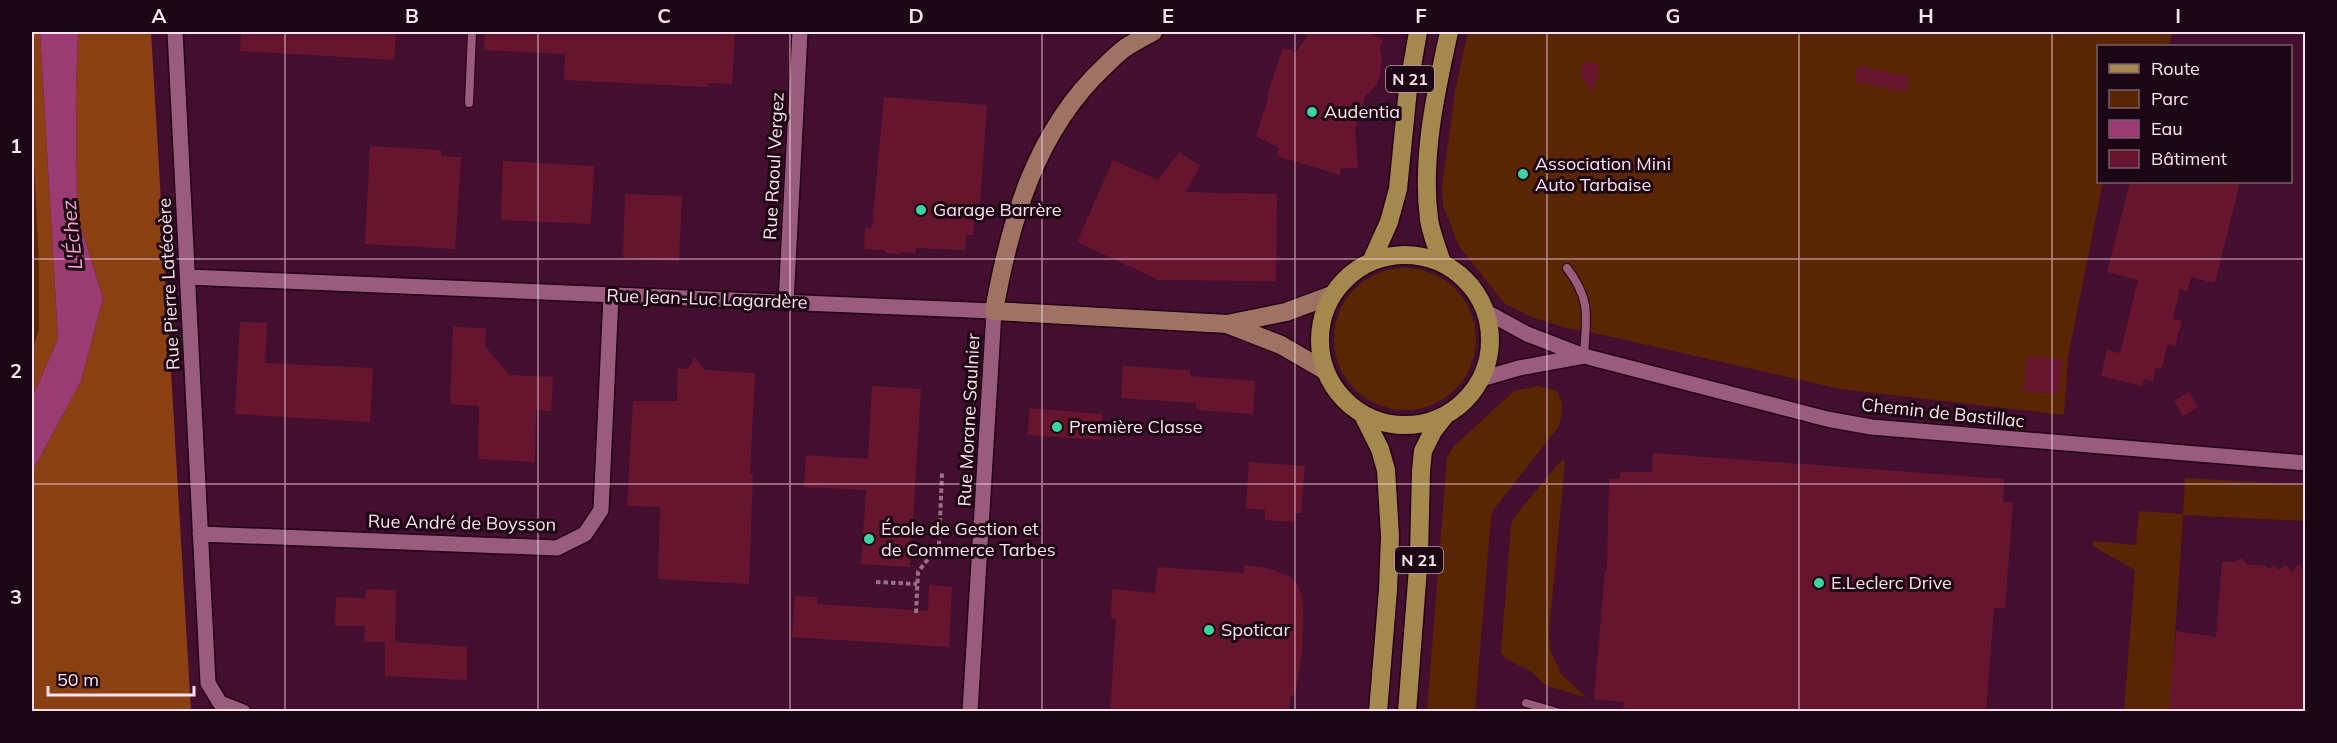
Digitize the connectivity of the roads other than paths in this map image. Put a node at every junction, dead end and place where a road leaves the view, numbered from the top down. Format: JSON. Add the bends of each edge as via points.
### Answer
{"nodes":[{"id":1,"x":175,"y":32,"type":"edge"},
{"id":2,"x":472,"y":32,"type":"edge"},
{"id":3,"x":800,"y":32,"type":"edge"},
{"id":4,"x":1153,"y":32,"type":"edge"},
{"id":5,"x":1418,"y":32,"type":"edge"},
{"id":6,"x":1449,"y":32,"type":"edge"},
{"id":7,"x":469,"y":102,"type":"dead end"},
{"id":8,"x":1371,"y":262,"type":"junction"},
{"id":9,"x":1442,"y":263,"type":"junction"},
{"id":10,"x":1567,"y":268,"type":"dead end"},
{"id":11,"x":188,"y":277,"type":"junction"},
{"id":12,"x":1332,"y":295,"type":"junction"},
{"id":13,"x":611,"y":296,"type":"junction"},
{"id":14,"x":786,"y":302,"type":"junction"},
{"id":15,"x":994,"y":311,"type":"junction"},
{"id":16,"x":1485,"y":311,"type":"junction"},
{"id":17,"x":1227,"y":324,"type":"junction"},
{"id":18,"x":1584,"y":356,"type":"junction"},
{"id":19,"x":1324,"y":370,"type":"junction"},
{"id":20,"x":1481,"y":379,"type":"junction"},
{"id":21,"x":1363,"y":416,"type":"junction"},
{"id":22,"x":1446,"y":416,"type":"junction"},
{"id":23,"x":2306,"y":463,"type":"edge"},
{"id":24,"x":200,"y":534,"type":"junction"},
{"id":25,"x":1526,"y":703,"type":"dead end"},
{"id":26,"x":243,"y":711,"type":"edge"},
{"id":27,"x":970,"y":711,"type":"edge"},
{"id":28,"x":1378,"y":711,"type":"edge"},
{"id":29,"x":1407,"y":711,"type":"edge"},
{"id":30,"x":1557,"y":711,"type":"edge"}],
"edges":[{"from":1,"to":11,"type":"street","name":"Rue Pierre Latécoère"},
{"from":2,"to":7,"type":"lane"},
{"from":3,"to":14,"type":"street","name":"Rue Raoul Vergez"},
{"from":4,"to":15,"type":"street","via":[[1124,48],[1090,79],[1040,153],[1023,192]]},
{"from":5,"to":8,"type":"main road","number":"N 21","via":[[1398,189],[1389,222]]},
{"from":6,"to":9,"type":"main road","number":"N 21","via":[[1431,134],[1427,190],[1429,221]]},
{"from":8,"to":9,"type":"main road","via":[[1394,255],[1419,256]]},
{"from":8,"to":12,"type":"main road","via":[[1349,275]]},
{"from":9,"to":16,"type":"main road","via":[[1475,291]]},
{"from":10,"to":18,"type":"lane","via":[[1580,285],[1587,305]]},
{"from":11,"to":13,"type":"street","name":"Rue Jean-Luc Lagardère"},
{"from":11,"to":24,"type":"street","name":"Rue Pierre Latécoère"},
{"from":12,"to":17,"type":"street","name":"Rue Jean-Luc Lagardère","via":[[1286,312]]},
{"from":12,"to":19,"type":"main road","via":[[1322,319],[1319,345]]},
{"from":13,"to":14,"type":"street","name":"Rue Jean-Luc Lagardère"},
{"from":13,"to":24,"type":"street","name":"Rue André de Boysson","via":[[601,510],[585,534],[557,548]]},
{"from":14,"to":15,"type":"street","name":"Rue Jean-Luc Lagardère"},
{"from":15,"to":17,"type":"street","name":"Rue Jean-Luc Lagardère"},
{"from":15,"to":27,"type":"street","name":"Rue Morane Saulnier"},
{"from":16,"to":18,"type":"street","name":"Chemin de Bastillac","via":[[1527,334]]},
{"from":16,"to":20,"type":"main road","via":[[1490,333],[1489,357]]},
{"from":17,"to":19,"type":"street","name":"Rue Jean-Luc Lagardère","via":[[1281,345]]},
{"from":18,"to":20,"type":"street","name":"Chemin de Bastillac"},
{"from":18,"to":23,"type":"street","name":"Chemin de Bastillac","via":[[1871,427]]},
{"from":19,"to":21,"type":"main road","via":[[1347,404]]},
{"from":20,"to":22,"type":"main road","via":[[1466,400]]},
{"from":21,"to":22,"type":"main road","via":[[1404,426]]},
{"from":21,"to":28,"type":"main road","number":"N 21","via":[[1386,470],[1390,536]]},
{"from":22,"to":29,"type":"main road","number":"N 21","via":[[1423,452]]},
{"from":24,"to":26,"type":"street","name":"Rue Pierre Latécoère","via":[[208,683],[220,703]]},
{"from":25,"to":30,"type":"lane"}]}
